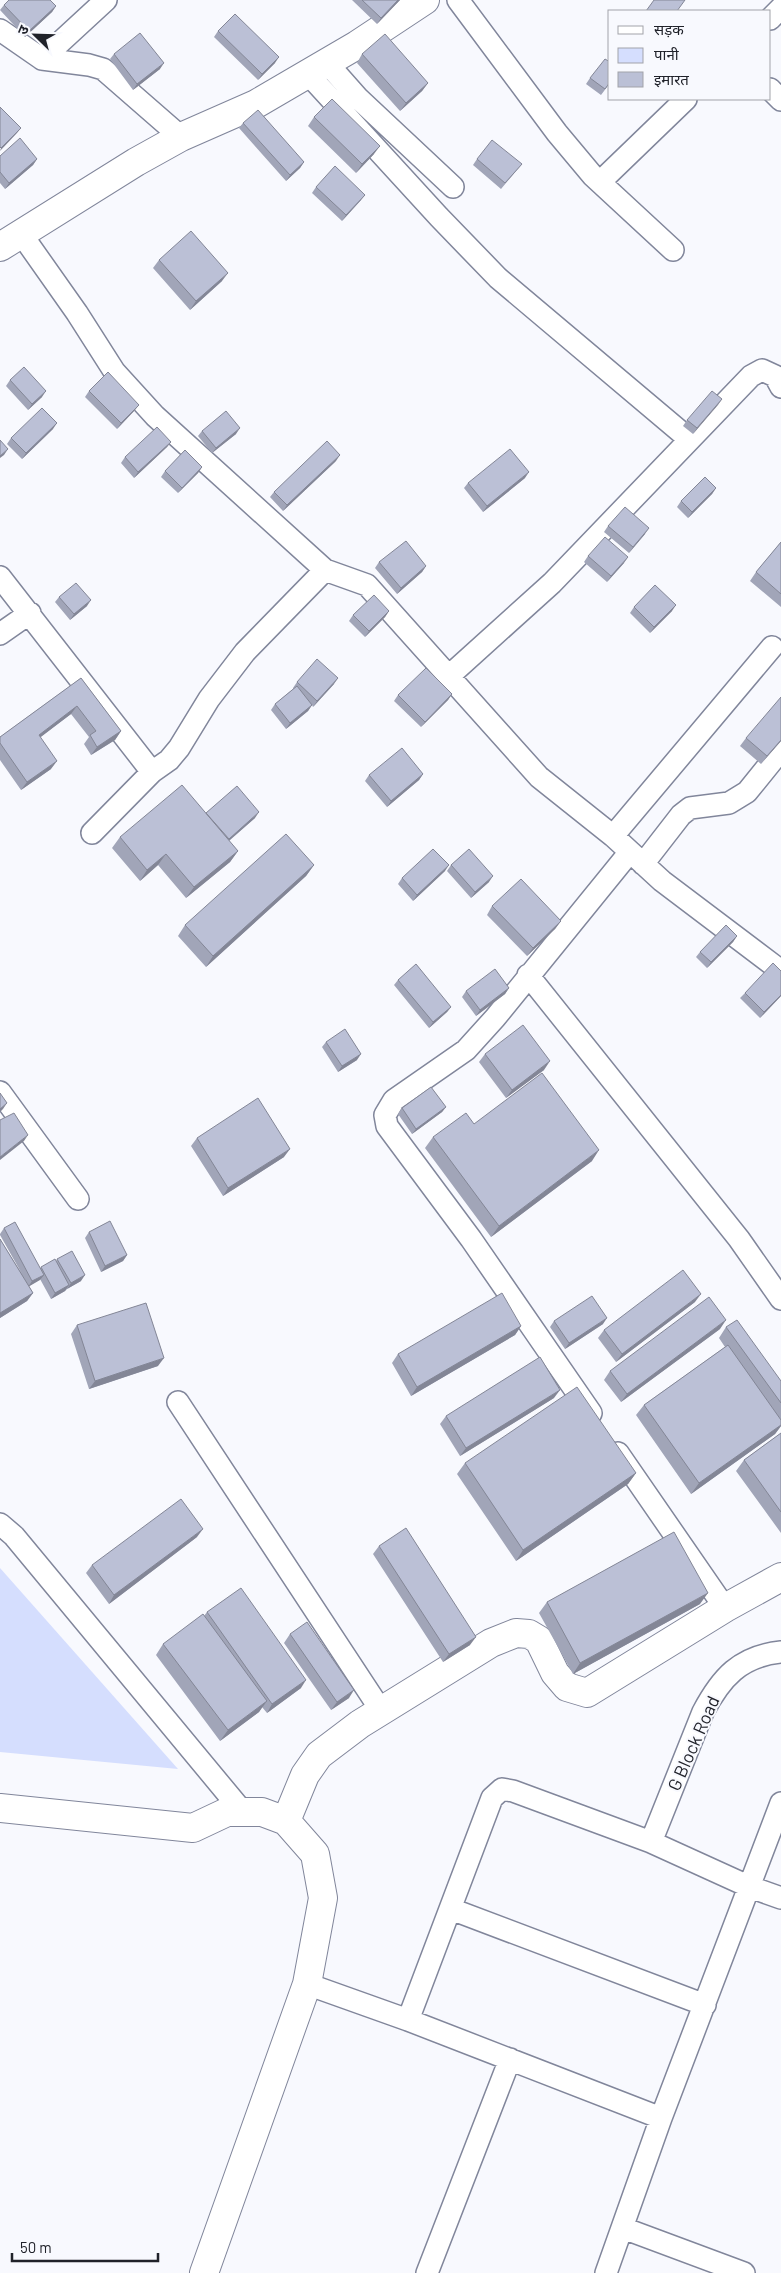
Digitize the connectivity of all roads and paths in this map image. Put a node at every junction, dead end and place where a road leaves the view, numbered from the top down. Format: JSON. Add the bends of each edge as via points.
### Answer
{"nodes":[{"id":1,"x":106,"y":0,"type":"edge"},
{"id":2,"x":426,"y":0,"type":"edge"},
{"id":3,"x":458,"y":0,"type":"edge"},
{"id":4,"x":781,"y":8,"type":"edge"},
{"id":5,"x":771,"y":18,"type":"edge"},
{"id":6,"x":0,"y":30,"type":"edge"},
{"id":7,"x":42,"y":59,"type":"junction"},
{"id":8,"x":317,"y":68,"type":"junction"},
{"id":9,"x":771,"y":90,"type":"edge"},
{"id":10,"x":685,"y":100,"type":"edge"},
{"id":11,"x":781,"y":100,"type":"edge"},
{"id":12,"x":181,"y":137,"type":"junction"},
{"id":13,"x":600,"y":182,"type":"junction"},
{"id":14,"x":453,"y":187,"type":"dead end"},
{"id":15,"x":11,"y":241,"type":"edge"},
{"id":16,"x":673,"y":250,"type":"dead end"},
{"id":17,"x":781,"y":387,"type":"edge"},
{"id":18,"x":689,"y":439,"type":"junction"},
{"id":19,"x":325,"y":570,"type":"junction"},
{"id":20,"x":0,"y":576,"type":"edge"},
{"id":21,"x":30,"y":613,"type":"junction"},
{"id":22,"x":0,"y":634,"type":"edge"},
{"id":23,"x":772,"y":647,"type":"dead end"},
{"id":24,"x":449,"y":676,"type":"junction"},
{"id":25,"x":781,"y":750,"type":"edge"},
{"id":26,"x":152,"y":772,"type":"junction"},
{"id":27,"x":92,"y":833,"type":"dead end"},
{"id":28,"x":613,"y":836,"type":"junction"},
{"id":29,"x":636,"y":859,"type":"junction"},
{"id":30,"x":781,"y":971,"type":"edge"},
{"id":31,"x":528,"y":975,"type":"junction"},
{"id":32,"x":0,"y":1092,"type":"edge"},
{"id":33,"x":78,"y":1199,"type":"dead end"},
{"id":34,"x":781,"y":1299,"type":"edge"},
{"id":35,"x":178,"y":1402,"type":"dead end"},
{"id":36,"x":0,"y":1524,"type":"edge"},
{"id":37,"x":781,"y":1577,"type":"edge"},
{"id":38,"x":725,"y":1608,"type":"junction"},
{"id":39,"x":781,"y":1652,"type":"edge"},
{"id":40,"x":382,"y":1712,"type":"junction"},
{"id":41,"x":781,"y":1803,"type":"edge"},
{"id":42,"x":0,"y":1808,"type":"edge"},
{"id":43,"x":242,"y":1811,"type":"junction"},
{"id":44,"x":286,"y":1821,"type":"junction"},
{"id":45,"x":651,"y":1842,"type":"junction"},
{"id":46,"x":750,"y":1888,"type":"junction"},
{"id":47,"x":781,"y":1898,"type":"edge"},
{"id":48,"x":451,"y":1909,"type":"junction"},
{"id":49,"x":307,"y":1984,"type":"junction"},
{"id":50,"x":705,"y":2005,"type":"junction"},
{"id":51,"x":408,"y":2020,"type":"junction"},
{"id":52,"x":510,"y":2059,"type":"junction"},
{"id":53,"x":661,"y":2118,"type":"junction"},
{"id":54,"x":624,"y":2228,"type":"junction"},
{"id":55,"x":204,"y":2273,"type":"edge"},
{"id":56,"x":427,"y":2273,"type":"edge"},
{"id":57,"x":606,"y":2273,"type":"edge"},
{"id":58,"x":744,"y":2273,"type":"edge"}],
"edges":[{"from":1,"to":7,"type":"street"},
{"from":2,"to":8,"type":"street"},
{"from":3,"to":13,"type":"street","via":[[557,134]]},
{"from":4,"to":5,"type":"street"},
{"from":6,"to":7,"type":"street"},
{"from":7,"to":12,"type":"street","via":[[103,70]]},
{"from":8,"to":12,"type":"street","via":[[256,104]]},
{"from":8,"to":14,"type":"street","via":[[363,103]]},
{"from":8,"to":18,"type":"street","via":[[439,217],[498,278]]},
{"from":9,"to":11,"type":"street"},
{"from":10,"to":13,"type":"street"},
{"from":12,"to":15,"type":"street"},
{"from":13,"to":16,"type":"street"},
{"from":15,"to":19,"type":"street","via":[[77,313],[98,349],[127,387]]},
{"from":17,"to":18,"type":"street","via":[[775,376],[762,370],[751,376]]},
{"from":18,"to":24,"type":"street","via":[[552,583]]},
{"from":19,"to":24,"type":"street","via":[[367,585]]},
{"from":19,"to":26,"type":"street","via":[[245,652],[209,699],[179,748]]},
{"from":20,"to":21,"type":"street"},
{"from":21,"to":22,"type":"street"},
{"from":21,"to":26,"type":"street"},
{"from":23,"to":28,"type":"street"},
{"from":24,"to":28,"type":"street","via":[[539,777]]},
{"from":25,"to":29,"type":"street","via":[[747,792],[729,803],[690,808]]},
{"from":26,"to":27,"type":"street"},
{"from":28,"to":29,"type":"street"},
{"from":29,"to":30,"type":"street"},
{"from":29,"to":31,"type":"street"},
{"from":31,"to":34,"type":"street","via":[[739,1239]]},
{"from":31,"to":38,"type":"street","via":[[466,1050],[394,1100],[385,1115],[387,1126],[472,1238]]},
{"from":32,"to":33,"type":"street"},
{"from":35,"to":40,"type":"street"},
{"from":36,"to":43,"type":"street","via":[[14,1536]]},
{"from":37,"to":38,"type":"street"},
{"from":38,"to":40,"type":"street","via":[[587,1693],[567,1687],[555,1673],[540,1640],[529,1634],[516,1633],[491,1643]]},
{"from":39,"to":45,"type":"street","name":"G Block Road","via":[[768,1653],[729,1672],[712,1695]]},
{"from":40,"to":44,"type":"street","via":[[319,1755],[305,1775]]},
{"from":41,"to":46,"type":"street"},
{"from":42,"to":43,"type":"street","via":[[193,1828],[226,1812]]},
{"from":43,"to":44,"type":"street","via":[[262,1812]]},
{"from":44,"to":49,"type":"street","via":[[315,1854],[321,1879],[320,1925]]},
{"from":45,"to":46,"type":"street"},
{"from":45,"to":48,"type":"street","via":[[502,1789],[492,1798]]},
{"from":46,"to":47,"type":"street"},
{"from":46,"to":50,"type":"street"},
{"from":48,"to":50,"type":"street"},
{"from":48,"to":51,"type":"street"},
{"from":49,"to":51,"type":"street"},
{"from":49,"to":55,"type":"street"},
{"from":50,"to":53,"type":"street"},
{"from":51,"to":52,"type":"street"},
{"from":52,"to":53,"type":"street"},
{"from":52,"to":56,"type":"street"},
{"from":53,"to":54,"type":"street"},
{"from":54,"to":57,"type":"street"},
{"from":54,"to":58,"type":"street"}]}
